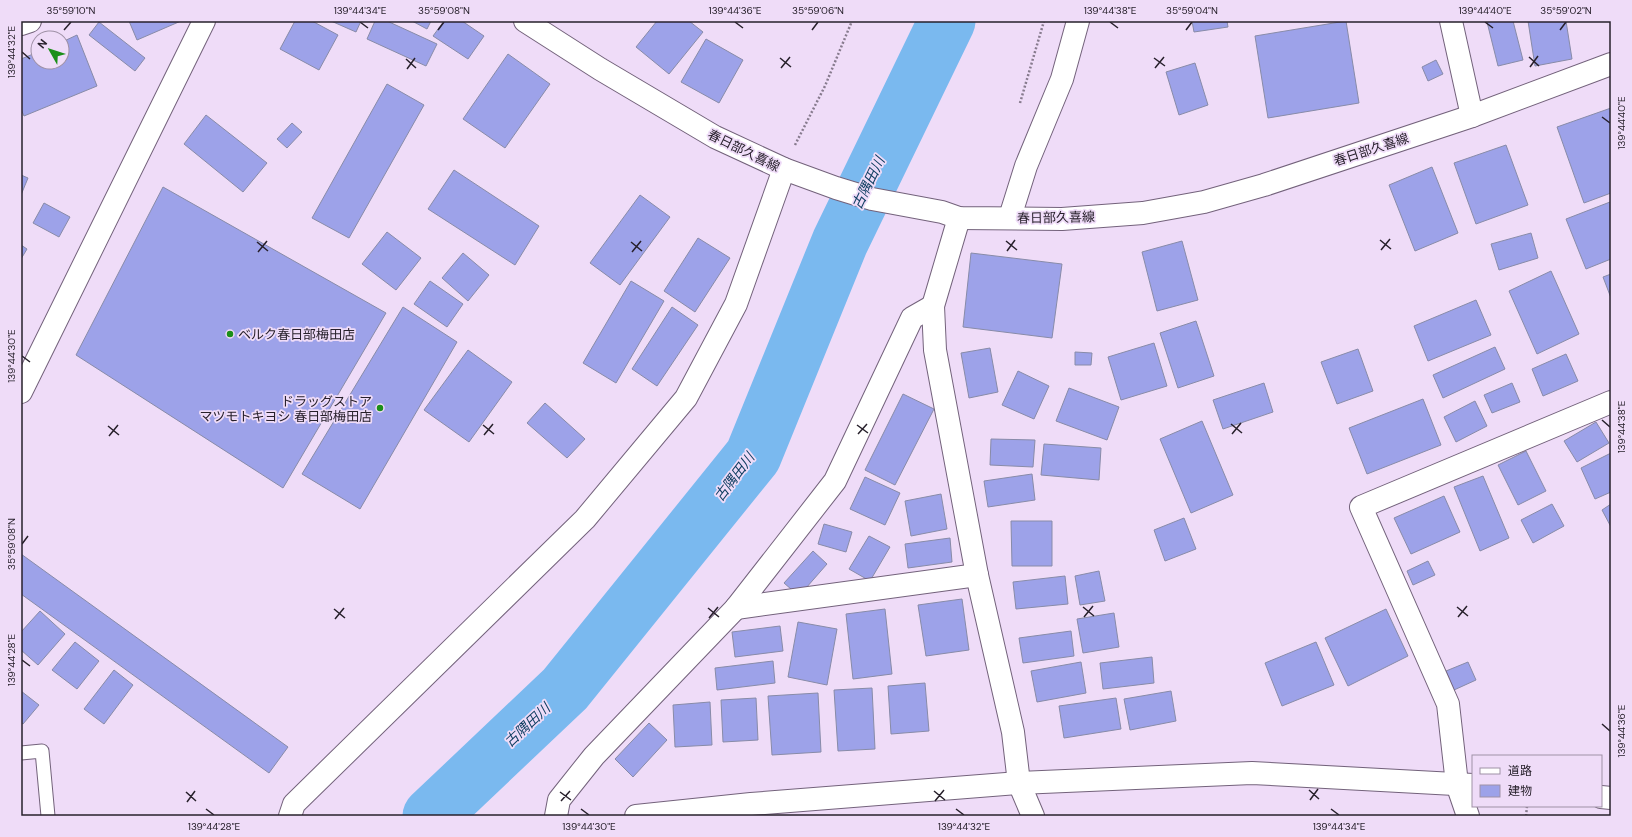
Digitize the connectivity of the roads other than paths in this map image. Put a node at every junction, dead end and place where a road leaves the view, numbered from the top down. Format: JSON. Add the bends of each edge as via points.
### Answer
{"nodes":[{"id":1,"x":30,"y":21,"type":"edge"},
{"id":2,"x":204,"y":21,"type":"edge"},
{"id":3,"x":525,"y":21,"type":"edge"},
{"id":4,"x":1078,"y":21,"type":"edge"},
{"id":5,"x":1451,"y":21,"type":"edge"},
{"id":6,"x":21,"y":24,"type":"edge"},
{"id":7,"x":1611,"y":64,"type":"edge"},
{"id":8,"x":1472,"y":116,"type":"junction"},
{"id":9,"x":784,"y":169,"type":"junction"},
{"id":10,"x":950,"y":215,"type":"junction"},
{"id":11,"x":1010,"y":218,"type":"junction"},
{"id":12,"x":933,"y":306,"type":"junction"},
{"id":13,"x":21,"y":392,"type":"edge"},
{"id":14,"x":1611,"y":402,"type":"edge"},
{"id":15,"x":977,"y":575,"type":"junction"},
{"id":16,"x":736,"y":608,"type":"junction"},
{"id":17,"x":21,"y":752,"type":"edge"},
{"id":18,"x":1019,"y":783,"type":"junction"},
{"id":19,"x":1465,"y":784,"type":"edge"},
{"id":20,"x":752,"y":810,"type":"edge"},
{"id":21,"x":48,"y":816,"type":"edge"},
{"id":22,"x":290,"y":816,"type":"edge"},
{"id":23,"x":556,"y":816,"type":"edge"},
{"id":24,"x":636,"y":816,"type":"edge"},
{"id":25,"x":1033,"y":816,"type":"edge"},
{"id":26,"x":1468,"y":816,"type":"edge"}],
"edges":[{"from":1,"to":6,"type":"street"},
{"from":2,"to":13,"type":"street"},
{"from":3,"to":9,"type":"street","name":"春日部久喜線","via":[[715,137]]},
{"from":4,"to":11,"type":"street","via":[[1062,78],[1026,166]]},
{"from":5,"to":8,"type":"street"},
{"from":7,"to":8,"type":"street","name":"春日部久喜線"},
{"from":8,"to":11,"type":"street","name":"春日部久喜線","via":[[1264,185],[1204,202],[1142,213],[1062,219]]},
{"from":9,"to":10,"type":"street","name":"春日部久喜線","via":[[872,199]]},
{"from":9,"to":22,"type":"street","via":[[736,304],[686,398],[585,519],[294,804]]},
{"from":10,"to":11,"type":"street","name":"春日部久喜線"},
{"from":10,"to":12,"type":"street"},
{"from":12,"to":15,"type":"street","via":[[935,350]]},
{"from":12,"to":16,"type":"street","via":[[912,318],[835,481]]},
{"from":14,"to":19,"type":"street","via":[[1362,507],[1448,704]]},
{"from":15,"to":16,"type":"street"},
{"from":15,"to":18,"type":"street","via":[[1013,732]]},
{"from":16,"to":23,"type":"street","via":[[594,756],[559,800]]},
{"from":17,"to":21,"type":"lane","via":[[42,751]]},
{"from":18,"to":19,"type":"street","via":[[1252,773]]},
{"from":18,"to":20,"type":"street"},
{"from":18,"to":25,"type":"street"},
{"from":19,"to":26,"type":"street"},
{"from":20,"to":24,"type":"street"}]}
